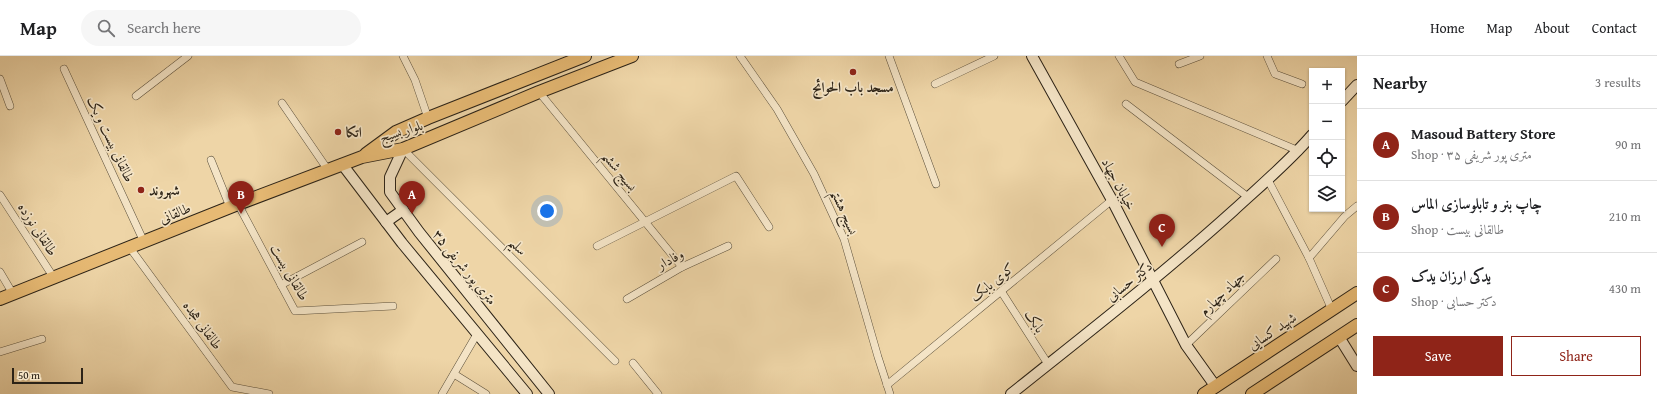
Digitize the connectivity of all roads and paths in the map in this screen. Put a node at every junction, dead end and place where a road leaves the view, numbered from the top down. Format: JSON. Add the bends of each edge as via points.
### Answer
{"nodes":[{"id":1,"x":188,"y":56,"type":"edge"},
{"id":2,"x":403,"y":56,"type":"edge"},
{"id":3,"x":585,"y":56,"type":"edge"},
{"id":4,"x":632,"y":56,"type":"edge"},
{"id":5,"x":740,"y":56,"type":"edge"},
{"id":6,"x":889,"y":56,"type":"edge"},
{"id":7,"x":994,"y":56,"type":"edge"},
{"id":8,"x":1032,"y":56,"type":"edge"},
{"id":9,"x":1120,"y":56,"type":"edge"},
{"id":10,"x":1200,"y":56,"type":"edge"},
{"id":11,"x":1267,"y":56,"type":"edge"},
{"id":12,"x":1179,"y":64,"type":"dead end"},
{"id":13,"x":64,"y":69,"type":"dead end"},
{"id":14,"x":0,"y":79,"type":"edge"},
{"id":15,"x":935,"y":84,"type":"dead end"},
{"id":16,"x":1302,"y":84,"type":"dead end"},
{"id":17,"x":1357,"y":85,"type":"edge"},
{"id":18,"x":539,"y":92,"type":"junction"},
{"id":19,"x":136,"y":96,"type":"dead end"},
{"id":20,"x":1345,"y":98,"type":"edge"},
{"id":21,"x":282,"y":103,"type":"dead end"},
{"id":22,"x":1126,"y":104,"type":"dead end"},
{"id":23,"x":10,"y":106,"type":"dead end"},
{"id":24,"x":428,"y":118,"type":"junction"},
{"id":25,"x":1309,"y":139,"type":"edge"},
{"id":26,"x":403,"y":149,"type":"junction"},
{"id":27,"x":1299,"y":151,"type":"junction"},
{"id":28,"x":362,"y":157,"type":"junction"},
{"id":29,"x":211,"y":160,"type":"dead end"},
{"id":30,"x":342,"y":164,"type":"junction"},
{"id":31,"x":328,"y":170,"type":"junction"},
{"id":32,"x":1268,"y":180,"type":"junction"},
{"id":33,"x":936,"y":184,"type":"dead end"},
{"id":34,"x":0,"y":195,"type":"edge"},
{"id":35,"x":1248,"y":197,"type":"junction"},
{"id":36,"x":1112,"y":200,"type":"junction"},
{"id":37,"x":234,"y":205,"type":"junction"},
{"id":38,"x":1357,"y":206,"type":"edge"},
{"id":39,"x":403,"y":210,"type":"junction"},
{"id":40,"x":386,"y":222,"type":"junction"},
{"id":41,"x":645,"y":222,"type":"junction"},
{"id":42,"x":769,"y":227,"type":"dead end"},
{"id":43,"x":144,"y":242,"type":"junction"},
{"id":44,"x":362,"y":242,"type":"dead end"},
{"id":45,"x":597,"y":246,"type":"dead end"},
{"id":46,"x":728,"y":246,"type":"dead end"},
{"id":47,"x":130,"y":248,"type":"junction"},
{"id":48,"x":1309,"y":258,"type":"junction"},
{"id":49,"x":1276,"y":259,"type":"dead end"},
{"id":50,"x":682,"y":267,"type":"junction"},
{"id":51,"x":0,"y":272,"type":"edge"},
{"id":52,"x":54,"y":278,"type":"junction"},
{"id":53,"x":1152,"y":281,"type":"junction"},
{"id":54,"x":281,"y":285,"type":"junction"},
{"id":55,"x":1001,"y":291,"type":"junction"},
{"id":56,"x":1357,"y":293,"type":"edge"},
{"id":57,"x":13,"y":294,"type":"junction"},
{"id":58,"x":0,"y":299,"type":"edge"},
{"id":59,"x":627,"y":299,"type":"dead end"},
{"id":60,"x":393,"y":306,"type":"dead end"},
{"id":61,"x":1332,"y":310,"type":"junction"},
{"id":62,"x":1357,"y":325,"type":"edge"},
{"id":63,"x":477,"y":334,"type":"junction"},
{"id":64,"x":1339,"y":337,"type":"junction"},
{"id":65,"x":42,"y":339,"type":"dead end"},
{"id":66,"x":1186,"y":345,"type":"junction"},
{"id":67,"x":0,"y":352,"type":"edge"},
{"id":68,"x":615,"y":361,"type":"dead end"},
{"id":69,"x":633,"y":363,"type":"dead end"},
{"id":70,"x":1048,"y":364,"type":"junction"},
{"id":71,"x":1357,"y":366,"type":"edge"},
{"id":72,"x":454,"y":374,"type":"junction"},
{"id":73,"x":887,"y":385,"type":"junction"},
{"id":74,"x":1216,"y":387,"type":"junction"},
{"id":75,"x":231,"y":391,"type":"edge"},
{"id":76,"x":270,"y":394,"type":"edge"},
{"id":77,"x":442,"y":394,"type":"edge"},
{"id":78,"x":486,"y":394,"type":"edge"},
{"id":79,"x":527,"y":394,"type":"edge"},
{"id":80,"x":549,"y":394,"type":"edge"},
{"id":81,"x":658,"y":394,"type":"edge"},
{"id":82,"x":890,"y":394,"type":"edge"},
{"id":83,"x":1011,"y":394,"type":"edge"},
{"id":84,"x":1204,"y":394,"type":"edge"},
{"id":85,"x":1252,"y":394,"type":"edge"}],
"edges":[{"from":1,"to":19,"type":"street"},
{"from":2,"to":24,"type":"street","via":[[415,80]]},
{"from":3,"to":24,"type":"main road","name":"بلوار بسیج"},
{"from":4,"to":18,"type":"main road","name":"بلوار بسیج"},
{"from":5,"to":73,"type":"street","name":"بسیج هشتم","via":[[781,115],[814,174],[844,239]]},
{"from":6,"to":33,"type":"street"},
{"from":7,"to":15,"type":"street"},
{"from":8,"to":36,"type":"street","name":"خیابان جهاد"},
{"from":9,"to":27,"type":"street","via":[[1135,82]]},
{"from":10,"to":12,"type":"street"},
{"from":11,"to":16,"type":"street","via":[[1275,74]]},
{"from":13,"to":43,"type":"street","name":"طالقانی بیست و یک"},
{"from":14,"to":23,"type":"street"},
{"from":17,"to":20,"type":"street"},
{"from":18,"to":26,"type":"main road","name":"بلوار بسیج"},
{"from":18,"to":41,"type":"street","name":"بسیج ششم"},
{"from":21,"to":31,"type":"street"},
{"from":22,"to":35,"type":"street"},
{"from":24,"to":28,"type":"main road","name":"بلوار بسیج","via":[[396,132]]},
{"from":25,"to":27,"type":"street","name":"دکتر حسابی"},
{"from":26,"to":28,"type":"main road","name":"بلوار بسیج"},
{"from":26,"to":39,"type":"street","name":"۳۵ متری پور شریفی","via":[[390,177],[390,192]]},
{"from":26,"to":68,"type":"street","name":"سلیم"},
{"from":27,"to":32,"type":"street","name":"دکتر حسابی"},
{"from":28,"to":30,"type":"main road","name":"طالقانی"},
{"from":29,"to":37,"type":"street","name":"طالقانی بیست"},
{"from":30,"to":31,"type":"main road","name":"طالقانی"},
{"from":30,"to":40,"type":"street"},
{"from":31,"to":37,"type":"main road","name":"طالقانی"},
{"from":32,"to":35,"type":"street","name":"دکتر حسابی"},
{"from":32,"to":48,"type":"street"},
{"from":34,"to":52,"type":"street","name":"طالقانی نوزده"},
{"from":35,"to":53,"type":"street","name":"دکتر حسابی"},
{"from":36,"to":53,"type":"street","name":"خیابان جهاد"},
{"from":36,"to":55,"type":"street","name":"کوی بابک"},
{"from":37,"to":43,"type":"main road","name":"طالقانی"},
{"from":37,"to":54,"type":"street","name":"طالقانی بیست"},
{"from":38,"to":48,"type":"street","via":[[1345,216]]},
{"from":39,"to":40,"type":"street"},
{"from":39,"to":80,"type":"street","name":"۳۵ متری پور شریفی"},
{"from":40,"to":63,"type":"street"},
{"from":41,"to":42,"type":"street","via":[[736,176]]},
{"from":41,"to":45,"type":"street"},
{"from":41,"to":50,"type":"street","name":"بسیج ششم"},
{"from":43,"to":47,"type":"main road","name":"طالقانی"},
{"from":44,"to":54,"type":"street"},
{"from":46,"to":50,"type":"street","name":"وفادار"},
{"from":47,"to":52,"type":"main road","name":"طالقانی"},
{"from":47,"to":75,"type":"street","name":"طالقانی هجده"},
{"from":48,"to":61,"type":"street"},
{"from":49,"to":66,"type":"street","name":"جهاد چهارم"},
{"from":50,"to":59,"type":"street","name":"وفادار"},
{"from":51,"to":57,"type":"street"},
{"from":52,"to":57,"type":"main road","name":"طالقانی"},
{"from":53,"to":66,"type":"street","name":"خیابان جهاد"},
{"from":53,"to":70,"type":"street","name":"دکتر حسابی"},
{"from":54,"to":60,"type":"street","name":"طالقانی بیست","via":[[295,311]]},
{"from":55,"to":70,"type":"street","name":"بابک"},
{"from":55,"to":73,"type":"street","name":"کوی بابک"},
{"from":56,"to":61,"type":"main road","name":"شهید کسایی"},
{"from":57,"to":58,"type":"main road","name":"طالقانی"},
{"from":61,"to":74,"type":"main road","name":"شهید کسایی"},
{"from":62,"to":64,"type":"main road"},
{"from":63,"to":72,"type":"street"},
{"from":63,"to":79,"type":"street"},
{"from":64,"to":71,"type":"street"},
{"from":64,"to":85,"type":"main road"},
{"from":65,"to":67,"type":"street"},
{"from":66,"to":74,"type":"street","name":"خیابان جهاد"},
{"from":69,"to":81,"type":"street"},
{"from":70,"to":83,"type":"street","name":"دکتر حسابی"},
{"from":72,"to":77,"type":"street"},
{"from":72,"to":78,"type":"street"},
{"from":73,"to":82,"type":"street","name":"بسیج هشتم"},
{"from":74,"to":84,"type":"main road","name":"شهید کسایی"},
{"from":75,"to":76,"type":"street","name":"طالقانی هجده"}]}
